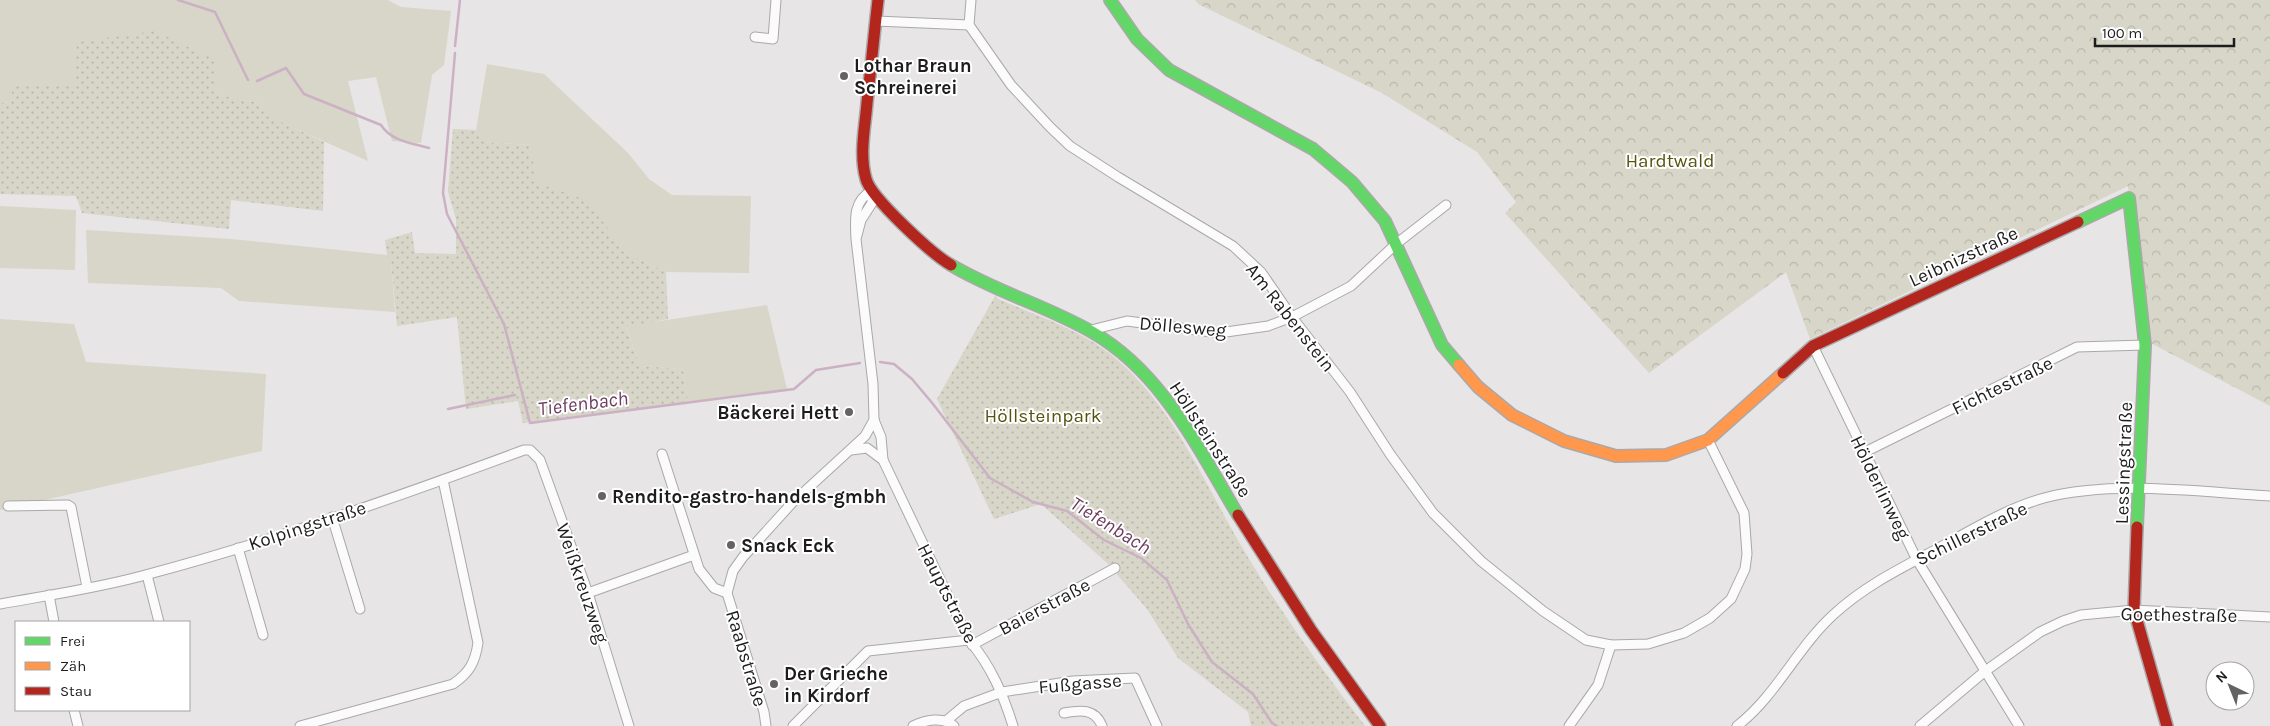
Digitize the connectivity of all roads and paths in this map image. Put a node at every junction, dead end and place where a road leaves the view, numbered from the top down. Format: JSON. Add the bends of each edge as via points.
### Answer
{"nodes":[{"id":1,"x":776,"y":0,"type":"edge"},
{"id":2,"x":878,"y":0,"type":"edge"},
{"id":3,"x":970,"y":0,"type":"edge"},
{"id":4,"x":1110,"y":0,"type":"edge"},
{"id":5,"x":876,"y":21,"type":"junction"},
{"id":6,"x":969,"y":25,"type":"junction"},
{"id":7,"x":756,"y":37,"type":"dead end"},
{"id":8,"x":872,"y":191,"type":"junction"},
{"id":9,"x":2129,"y":198,"type":"joint"},
{"id":10,"x":1446,"y":205,"type":"dead end"},
{"id":11,"x":1396,"y":244,"type":"junction"},
{"id":12,"x":1292,"y":317,"type":"junction"},
{"id":13,"x":1091,"y":330,"type":"junction"},
{"id":14,"x":2145,"y":345,"type":"junction"},
{"id":15,"x":1812,"y":346,"type":"junction"},
{"id":16,"x":874,"y":420,"type":"junction"},
{"id":17,"x":1708,"y":440,"type":"junction"},
{"id":18,"x":524,"y":450,"type":"joint"},
{"id":19,"x":851,"y":450,"type":"junction"},
{"id":20,"x":1865,"y":452,"type":"junction"},
{"id":21,"x":662,"y":454,"type":"dead end"},
{"id":22,"x":883,"y":460,"type":"junction"},
{"id":23,"x":443,"y":480,"type":"junction"},
{"id":24,"x":2139,"y":489,"type":"junction"},
{"id":25,"x":2270,"y":496,"type":"edge"},
{"id":26,"x":8,"y":506,"type":"dead end"},
{"id":27,"x":332,"y":517,"type":"junction"},
{"id":28,"x":238,"y":548,"type":"junction"},
{"id":29,"x":694,"y":555,"type":"junction"},
{"id":30,"x":1917,"y":560,"type":"junction"},
{"id":31,"x":1115,"y":568,"type":"dead end"},
{"id":32,"x":147,"y":575,"type":"junction"},
{"id":33,"x":87,"y":588,"type":"junction"},
{"id":34,"x":588,"y":593,"type":"junction"},
{"id":35,"x":727,"y":593,"type":"junction"},
{"id":36,"x":49,"y":595,"type":"junction"},
{"id":37,"x":0,"y":604,"type":"edge"},
{"id":38,"x":360,"y":609,"type":"dead end"},
{"id":39,"x":2134,"y":610,"type":"junction"},
{"id":40,"x":2270,"y":617,"type":"edge"},
{"id":41,"x":54,"y":621,"type":"edge"},
{"id":42,"x":159,"y":621,"type":"edge"},
{"id":43,"x":263,"y":635,"type":"dead end"},
{"id":44,"x":970,"y":642,"type":"junction"},
{"id":45,"x":1611,"y":645,"type":"junction"},
{"id":46,"x":1984,"y":672,"type":"junction"},
{"id":47,"x":1002,"y":692,"type":"junction"},
{"id":48,"x":74,"y":711,"type":"edge"},
{"id":49,"x":1064,"y":713,"type":"dead end"},
{"id":50,"x":950,"y":724,"type":"edge"},
{"id":51,"x":78,"y":726,"type":"edge"},
{"id":52,"x":300,"y":726,"type":"edge"},
{"id":53,"x":628,"y":726,"type":"edge"},
{"id":54,"x":766,"y":726,"type":"edge"},
{"id":55,"x":793,"y":726,"type":"edge"},
{"id":56,"x":913,"y":726,"type":"edge"},
{"id":57,"x":1013,"y":726,"type":"edge"},
{"id":58,"x":1102,"y":726,"type":"edge"},
{"id":59,"x":1157,"y":726,"type":"edge"},
{"id":60,"x":1380,"y":726,"type":"edge"},
{"id":61,"x":1569,"y":726,"type":"edge"},
{"id":62,"x":1737,"y":726,"type":"edge"},
{"id":63,"x":1920,"y":726,"type":"edge"},
{"id":64,"x":2019,"y":726,"type":"edge"},
{"id":65,"x":2167,"y":726,"type":"edge"}],
"edges":[{"from":1,"to":7,"type":"street","via":[[773,39]]},
{"from":2,"to":5,"type":"street"},
{"from":3,"to":6,"type":"street"},
{"from":4,"to":11,"type":"street","via":[[1137,39],[1168,70],[1313,149],[1352,182],[1385,221]]},
{"from":5,"to":6,"type":"street"},
{"from":5,"to":8,"type":"street","via":[[862,154],[866,180]]},
{"from":6,"to":12,"type":"street","name":"Am Rabenstein","via":[[1011,85],[1070,146],[1233,246],[1261,272]]},
{"from":8,"to":13,"type":"street","name":"Höllsteinstraße","via":[[946,262],[998,290]]},
{"from":8,"to":16,"type":"street","via":[[872,203],[861,220],[856,240],[873,384]]},
{"from":9,"to":14,"type":"street","name":"Lessingstraße"},
{"from":9,"to":15,"type":"street","name":"Leibnizstraße"},
{"from":10,"to":11,"type":"street","name":"Döllesweg"},
{"from":11,"to":12,"type":"street","name":"Döllesweg","via":[[1351,286]]},
{"from":11,"to":17,"type":"street","via":[[1442,345],[1478,386],[1512,416],[1564,441],[1616,456],[1666,456]]},
{"from":12,"to":13,"type":"street","name":"Döllesweg","via":[[1268,326],[1220,333],[1126,320]]},
{"from":12,"to":45,"type":"street","name":"Am Rabenstein","via":[[1350,392],[1433,513],[1481,561],[1543,611],[1586,640]]},
{"from":13,"to":60,"type":"street","name":"Höllsteinstraße","via":[[1135,363],[1164,394],[1332,662]]},
{"from":14,"to":20,"type":"street","name":"Fichtestraße","via":[[2077,347]]},
{"from":14,"to":24,"type":"street","name":"Lessingstraße"},
{"from":15,"to":17,"type":"street","name":"Leibnizstraße"},
{"from":15,"to":20,"type":"street","name":"Hölderlinweg"},
{"from":16,"to":19,"type":"street","name":"Raabstraße","via":[[865,436]]},
{"from":16,"to":22,"type":"street","name":"Hauptstraße","via":[[881,437]]},
{"from":17,"to":45,"type":"street","name":"Am Rabenstein","via":[[1744,513],[1745,569],[1731,599],[1710,618],[1684,634],[1648,644]]},
{"from":18,"to":23,"type":"street","name":"Kolpingstraße"},
{"from":18,"to":34,"type":"street","name":"Weißkreuzweg","via":[[533,451],[540,460]]},
{"from":19,"to":22,"type":"street","via":[[866,448]]},
{"from":19,"to":35,"type":"street","name":"Raabstraße","via":[[792,503],[743,557],[733,571]]},
{"from":20,"to":30,"type":"street","name":"Hölderlinweg"},
{"from":21,"to":29,"type":"street"},
{"from":22,"to":44,"type":"street","name":"Hauptstraße"},
{"from":23,"to":27,"type":"street","name":"Kolpingstraße"},
{"from":23,"to":52,"type":"street","via":[[478,643],[469,672],[452,684]]},
{"from":24,"to":25,"type":"street","name":"Schillerstraße"},
{"from":24,"to":30,"type":"street","name":"Schillerstraße","via":[[2081,491],[2044,498],[2010,510]]},
{"from":24,"to":39,"type":"street","name":"Lessingstraße"},
{"from":26,"to":33,"type":"street","via":[[71,507]]},
{"from":27,"to":28,"type":"street","name":"Kolpingstraße"},
{"from":27,"to":38,"type":"street"},
{"from":28,"to":32,"type":"street","name":"Kolpingstraße"},
{"from":28,"to":43,"type":"street"},
{"from":29,"to":34,"type":"street"},
{"from":29,"to":35,"type":"street","via":[[714,588]]},
{"from":30,"to":46,"type":"street","name":"Hölderlinweg"},
{"from":30,"to":62,"type":"street","name":"Schillerstraße","via":[[1853,596],[1830,617],[1774,687]]},
{"from":31,"to":44,"type":"street","name":"Baierstraße"},
{"from":32,"to":33,"type":"street","name":"Kolpingstraße"},
{"from":32,"to":42,"type":"street"},
{"from":33,"to":36,"type":"street","name":"Kolpingstraße"},
{"from":34,"to":53,"type":"street","name":"Weißkreuzweg"},
{"from":35,"to":54,"type":"street","name":"Raabstraße"},
{"from":36,"to":37,"type":"street","name":"Kolpingstraße"},
{"from":36,"to":41,"type":"street"},
{"from":39,"to":40,"type":"street","name":"Goethestraße"},
{"from":39,"to":46,"type":"street","name":"Goethestraße","via":[[2081,615],[2063,621],[2040,632]]},
{"from":39,"to":65,"type":"street","name":"Lessingstraße"},
{"from":44,"to":47,"type":"street","name":"Hauptstraße","via":[[988,665]]},
{"from":44,"to":55,"type":"street","via":[[868,651]]},
{"from":45,"to":61,"type":"street","via":[[1598,685]]},
{"from":46,"to":63,"type":"street","name":"Goethestraße"},
{"from":46,"to":64,"type":"street","name":"Hölderlinweg"},
{"from":47,"to":50,"type":"street","via":[[964,706]]},
{"from":47,"to":57,"type":"street","name":"Hauptstraße"},
{"from":47,"to":59,"type":"street","name":"Fußgasse","via":[[1073,681],[1135,678]]},
{"from":48,"to":51,"type":"street"},
{"from":49,"to":58,"type":"street","via":[[1077,710],[1094,713]]},
{"from":50,"to":56,"type":"street","via":[[932,720]]}]}
